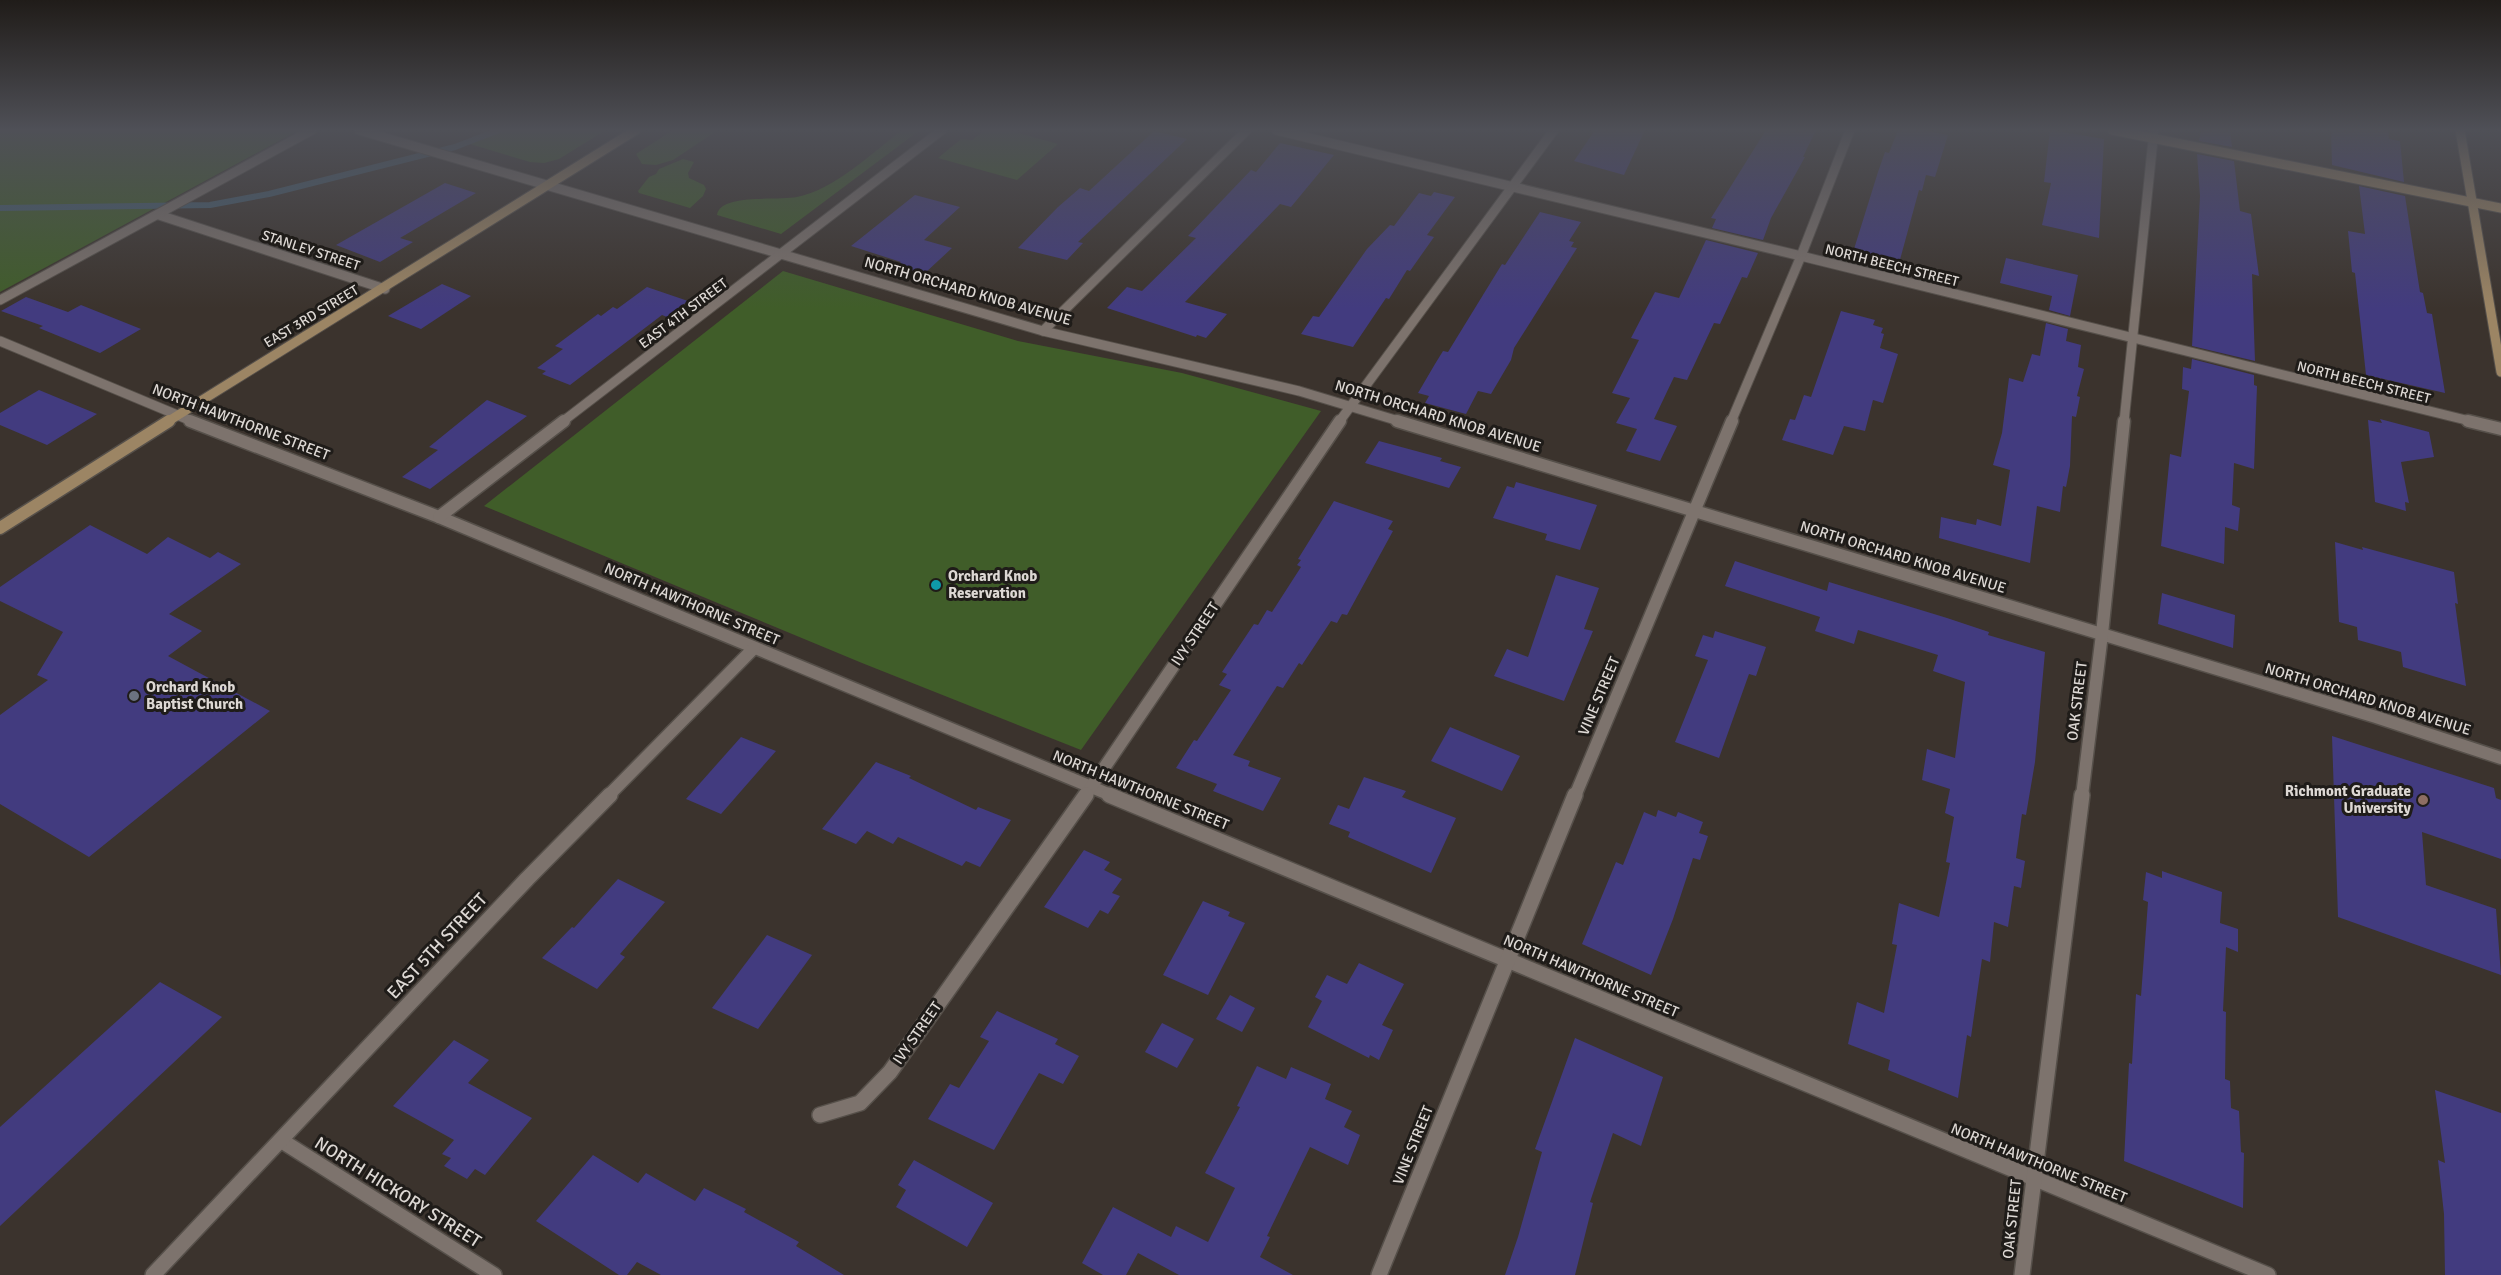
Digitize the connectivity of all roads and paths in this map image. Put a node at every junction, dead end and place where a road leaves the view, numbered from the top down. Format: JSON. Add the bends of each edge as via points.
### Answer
{"nodes":[{"id":1,"x":204,"y":190,"type":"edge"},
{"id":2,"x":542,"y":190,"type":"edge"},
{"id":3,"x":564,"y":190,"type":"edge"},
{"id":4,"x":866,"y":190,"type":"edge"},
{"id":5,"x":1187,"y":190,"type":"edge"},
{"id":6,"x":1512,"y":190,"type":"edge"},
{"id":7,"x":1519,"y":190,"type":"edge"},
{"id":8,"x":1827,"y":190,"type":"edge"},
{"id":9,"x":2148,"y":190,"type":"edge"},
{"id":10,"x":2414,"y":190,"type":"edge"},
{"id":11,"x":2471,"y":190,"type":"edge"},
{"id":12,"x":2473,"y":202,"type":"junction"},
{"id":13,"x":2501,"y":208,"type":"edge"},
{"id":14,"x":159,"y":214,"type":"junction"},
{"id":15,"x":782,"y":255,"type":"junction"},
{"id":16,"x":1801,"y":256,"type":"junction"},
{"id":17,"x":386,"y":289,"type":"junction"},
{"id":18,"x":0,"y":300,"type":"edge"},
{"id":19,"x":1043,"y":331,"type":"junction"},
{"id":20,"x":2132,"y":338,"type":"junction"},
{"id":21,"x":0,"y":341,"type":"edge"},
{"id":22,"x":2501,"y":372,"type":"edge"},
{"id":23,"x":1350,"y":406,"type":"junction"},
{"id":24,"x":175,"y":415,"type":"junction"},
{"id":25,"x":2501,"y":429,"type":"edge"},
{"id":26,"x":1695,"y":511,"type":"junction"},
{"id":27,"x":439,"y":517,"type":"junction"},
{"id":28,"x":0,"y":528,"type":"edge"},
{"id":29,"x":2102,"y":634,"type":"junction"},
{"id":30,"x":754,"y":648,"type":"junction"},
{"id":31,"x":2501,"y":758,"type":"edge"},
{"id":32,"x":1091,"y":787,"type":"junction"},
{"id":33,"x":1507,"y":958,"type":"junction"},
{"id":34,"x":820,"y":1115,"type":"dead end"},
{"id":35,"x":282,"y":1141,"type":"junction"},
{"id":36,"x":2032,"y":1179,"type":"junction"},
{"id":37,"x":153,"y":1275,"type":"edge"},
{"id":38,"x":494,"y":1275,"type":"edge"},
{"id":39,"x":1379,"y":1275,"type":"edge"},
{"id":40,"x":2022,"y":1275,"type":"edge"},
{"id":41,"x":2268,"y":1275,"type":"edge"}],
"edges":[{"from":1,"to":14,"type":"street"},
{"from":2,"to":17,"type":"main road","name":"EAST 3RD STREET"},
{"from":3,"to":15,"type":"street","name":"NORTH ORCHARD KNOB AVENUE"},
{"from":4,"to":15,"type":"street","name":"EAST 4TH STREET"},
{"from":5,"to":19,"type":"street"},
{"from":6,"to":23,"type":"street","name":"IVY STREET"},
{"from":7,"to":16,"type":"street","name":"NORTH BEECH STREET"},
{"from":8,"to":16,"type":"street","name":"VINE STREET"},
{"from":9,"to":20,"type":"street","name":"OAK STREET"},
{"from":10,"to":12,"type":"main road"},
{"from":11,"to":12,"type":"main road"},
{"from":12,"to":13,"type":"main road"},
{"from":12,"to":22,"type":"main road"},
{"from":14,"to":17,"type":"street","name":"STANLEY STREET"},
{"from":14,"to":18,"type":"street"},
{"from":15,"to":19,"type":"street","name":"NORTH ORCHARD KNOB AVENUE"},
{"from":15,"to":27,"type":"street","name":"EAST 4TH STREET"},
{"from":16,"to":20,"type":"street","name":"NORTH BEECH STREET"},
{"from":16,"to":26,"type":"street","name":"VINE STREET"},
{"from":17,"to":24,"type":"main road","name":"EAST 3RD STREET"},
{"from":19,"to":23,"type":"street","name":"NORTH ORCHARD KNOB AVENUE"},
{"from":20,"to":25,"type":"street","name":"NORTH BEECH STREET"},
{"from":20,"to":29,"type":"street","name":"OAK STREET"},
{"from":21,"to":24,"type":"street","name":"NORTH HAWTHORNE STREET"},
{"from":23,"to":26,"type":"street","name":"NORTH ORCHARD KNOB AVENUE"},
{"from":23,"to":32,"type":"street","name":"IVY STREET"},
{"from":24,"to":27,"type":"street","name":"NORTH HAWTHORNE STREET"},
{"from":24,"to":28,"type":"main road","name":"EAST 3RD STREET"},
{"from":26,"to":29,"type":"street","name":"NORTH ORCHARD KNOB AVENUE"},
{"from":26,"to":33,"type":"street","name":"VINE STREET"},
{"from":27,"to":30,"type":"street","name":"NORTH HAWTHORNE STREET"},
{"from":29,"to":31,"type":"street","name":"NORTH ORCHARD KNOB AVENUE"},
{"from":29,"to":36,"type":"street","name":"OAK STREET"},
{"from":30,"to":32,"type":"street","name":"NORTH HAWTHORNE STREET"},
{"from":30,"to":35,"type":"street","name":"EAST 5TH STREET","via":[[527,879]]},
{"from":32,"to":33,"type":"street","name":"NORTH HAWTHORNE STREET"},
{"from":32,"to":34,"type":"street","name":"IVY STREET","via":[[890,1072],[860,1103]]},
{"from":33,"to":36,"type":"street","name":"NORTH HAWTHORNE STREET"},
{"from":33,"to":39,"type":"street","name":"VINE STREET"},
{"from":35,"to":37,"type":"street","name":"EAST 5TH STREET"},
{"from":35,"to":38,"type":"street","name":"NORTH HICKORY STREET"},
{"from":36,"to":40,"type":"street","name":"OAK STREET"},
{"from":36,"to":41,"type":"street","name":"NORTH HAWTHORNE STREET"}]}
